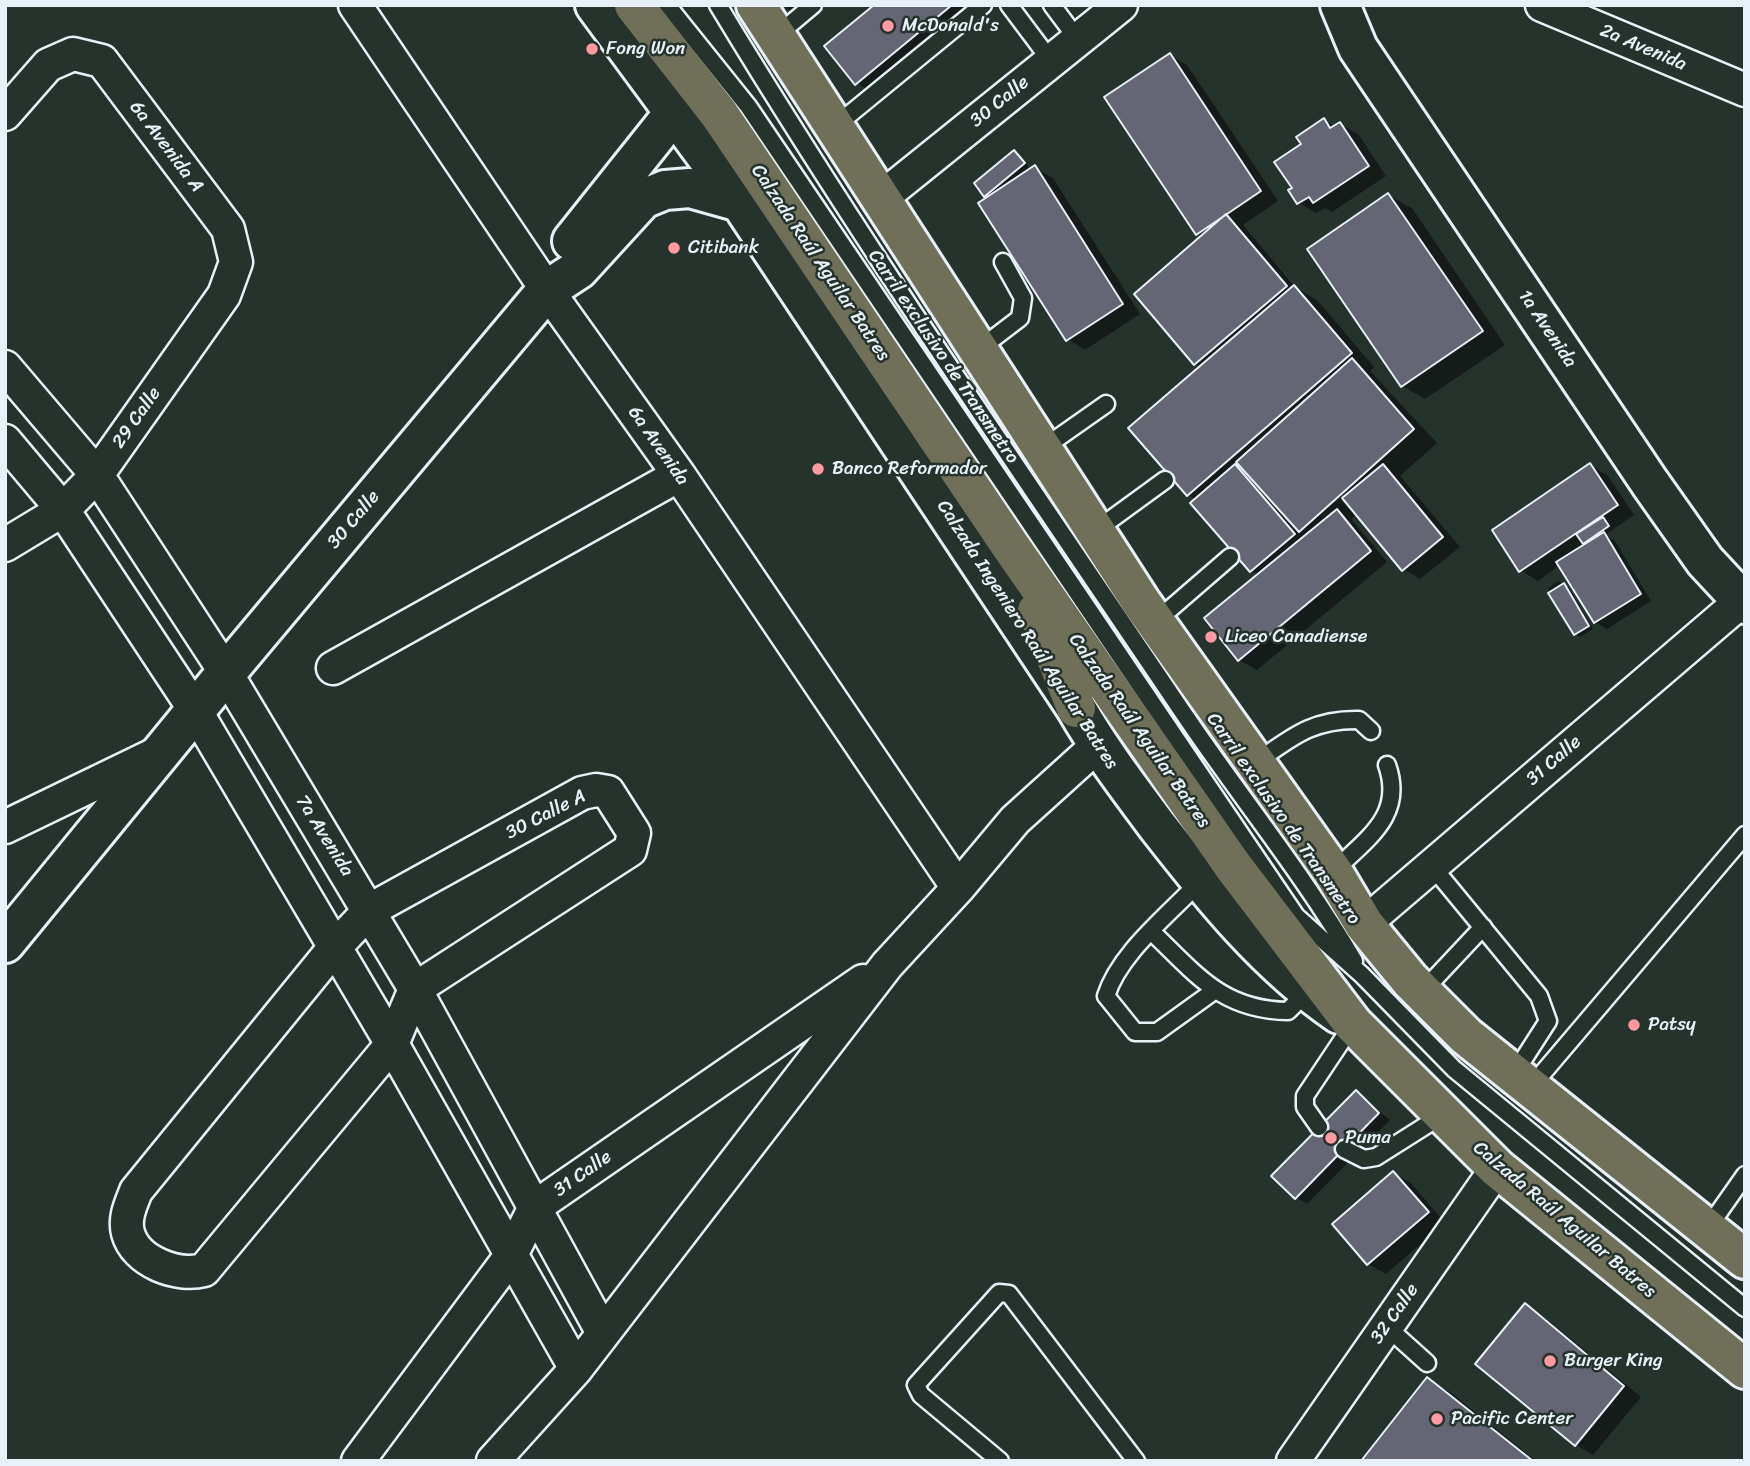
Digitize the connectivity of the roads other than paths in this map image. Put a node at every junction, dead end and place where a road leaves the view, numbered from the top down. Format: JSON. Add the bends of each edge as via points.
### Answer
{"nodes":[{"id":1,"x":355,"y":5,"type":"edge"},
{"id":2,"x":595,"y":5,"type":"edge"},
{"id":3,"x":634,"y":5,"type":"edge"},
{"id":4,"x":667,"y":5,"type":"edge"},
{"id":5,"x":718,"y":5,"type":"edge"},
{"id":6,"x":813,"y":5,"type":"edge"},
{"id":7,"x":984,"y":5,"type":"edge"},
{"id":8,"x":1009,"y":5,"type":"edge"},
{"id":9,"x":1052,"y":5,"type":"edge"},
{"id":10,"x":1121,"y":5,"type":"edge"},
{"id":11,"x":1312,"y":5,"type":"edge"},
{"id":12,"x":1340,"y":5,"type":"edge"},
{"id":13,"x":1542,"y":5,"type":"edge"},
{"id":14,"x":766,"y":21,"type":"edge"},
{"id":15,"x":1078,"y":40,"type":"junction"},
{"id":16,"x":1358,"y":47,"type":"junction"},
{"id":17,"x":1051,"y":61,"type":"junction"},
{"id":18,"x":1745,"y":90,"type":"edge"},
{"id":19,"x":674,"y":113,"type":"junction"},
{"id":20,"x":5,"y":114,"type":"edge"},
{"id":21,"x":834,"y":127,"type":"junction"},
{"id":22,"x":880,"y":199,"type":"junction"},
{"id":23,"x":740,"y":202,"type":"junction"},
{"id":24,"x":236,"y":262,"type":"joint"},
{"id":25,"x":1003,"y":262,"type":"dead end"},
{"id":26,"x":547,"y":290,"type":"junction"},
{"id":27,"x":978,"y":350,"type":"junction"},
{"id":28,"x":5,"y":367,"type":"edge"},
{"id":29,"x":1106,"y":404,"type":"dead end"},
{"id":30,"x":5,"y":441,"type":"edge"},
{"id":31,"x":1042,"y":449,"type":"junction"},
{"id":32,"x":97,"y":475,"type":"junction"},
{"id":33,"x":679,"y":475,"type":"junction"},
{"id":34,"x":1165,"y":480,"type":"dead end"},
{"id":35,"x":63,"y":510,"type":"junction"},
{"id":36,"x":1095,"y":531,"type":"junction"},
{"id":37,"x":1009,"y":544,"type":"junction"},
{"id":38,"x":5,"y":545,"type":"edge"},
{"id":39,"x":1230,"y":557,"type":"dead end"},
{"id":40,"x":1743,"y":601,"type":"edge"},
{"id":41,"x":1155,"y":622,"type":"junction"},
{"id":42,"x":333,"y":668,"type":"dead end"},
{"id":43,"x":226,"y":673,"type":"junction"},
{"id":44,"x":1076,"y":708,"type":"junction"},
{"id":45,"x":195,"y":710,"type":"junction"},
{"id":46,"x":1371,"y":731,"type":"dead end"},
{"id":47,"x":1098,"y":746,"type":"junction"},
{"id":48,"x":160,"y":752,"type":"junction"},
{"id":49,"x":1255,"y":763,"type":"junction"},
{"id":50,"x":1387,"y":765,"type":"dead end"},
{"id":51,"x":5,"y":827,"type":"edge"},
{"id":52,"x":1745,"y":835,"type":"edge"},
{"id":53,"x":1432,"y":866,"type":"junction"},
{"id":54,"x":1333,"y":872,"type":"junction"},
{"id":55,"x":1200,"y":881,"type":"junction"},
{"id":56,"x":958,"y":888,"type":"junction"},
{"id":57,"x":370,"y":910,"type":"junction"},
{"id":58,"x":1364,"y":924,"type":"junction"},
{"id":59,"x":1483,"y":927,"type":"junction"},
{"id":60,"x":1152,"y":932,"type":"junction"},
{"id":61,"x":5,"y":943,"type":"edge"},
{"id":62,"x":335,"y":947,"type":"junction"},
{"id":63,"x":887,"y":965,"type":"junction"},
{"id":64,"x":1362,"y":975,"type":"junction"},
{"id":65,"x":415,"y":989,"type":"junction"},
{"id":66,"x":1214,"y":992,"type":"junction"},
{"id":67,"x":1307,"y":992,"type":"junction"},
{"id":68,"x":1422,"y":992,"type":"junction"},
{"id":69,"x":1353,"y":1024,"type":"junction"},
{"id":70,"x":392,"y":1044,"type":"junction"},
{"id":71,"x":1522,"y":1081,"type":"junction"},
{"id":72,"x":1444,"y":1114,"type":"junction"},
{"id":73,"x":1319,"y":1127,"type":"dead end"},
{"id":74,"x":1344,"y":1149,"type":"dead end"},
{"id":75,"x":1497,"y":1168,"type":"junction"},
{"id":76,"x":1745,"y":1175,"type":"edge"},
{"id":77,"x":535,"y":1207,"type":"junction"},
{"id":78,"x":1707,"y":1228,"type":"junction"},
{"id":79,"x":510,"y":1257,"type":"junction"},
{"id":80,"x":1745,"y":1259,"type":"edge"},
{"id":81,"x":1745,"y":1308,"type":"edge"},
{"id":82,"x":1387,"y":1327,"type":"junction"},
{"id":83,"x":603,"y":1333,"type":"junction"},
{"id":84,"x":1427,"y":1363,"type":"dead end"},
{"id":85,"x":576,"y":1369,"type":"junction"},
{"id":86,"x":1745,"y":1369,"type":"edge"},
{"id":87,"x":358,"y":1461,"type":"edge"},
{"id":88,"x":493,"y":1461,"type":"edge"},
{"id":89,"x":1000,"y":1461,"type":"edge"},
{"id":90,"x":1136,"y":1461,"type":"edge"},
{"id":91,"x":1293,"y":1461,"type":"edge"}],
"edges":[{"from":1,"to":26,"type":"street","name":"6a Avenida"},
{"from":2,"to":19,"type":"street","name":"Calzada Ingeniero Raúl Aguilar Batres"},
{"from":3,"to":37,"type":"highway","name":"Calzada Raúl Aguilar Batres","via":[[719,114]]},
{"from":4,"to":64,"type":"lane","name":"Carril exclusivo de Transmetro","via":[[748,106],[1296,916]]},
{"from":5,"to":64,"type":"lane","name":"Carril exclusivo de Transmetro","via":[[808,155],[1189,721],[1322,907]]},
{"from":6,"to":14,"type":"lane"},
{"from":7,"to":21,"type":"lane"},
{"from":8,"to":17,"type":"lane"},
{"from":9,"to":15,"type":"lane"},
{"from":10,"to":15,"type":"street","name":"30 Calle"},
{"from":11,"to":16,"type":"street","name":"1a Avenida"},
{"from":12,"to":16,"type":"street","name":"1a Avenida"},
{"from":13,"to":18,"type":"street","name":"2a Avenida"},
{"from":14,"to":21,"type":"highway"},
{"from":15,"to":17,"type":"street","name":"30 Calle"},
{"from":16,"to":40,"type":"street","name":"1a Avenida","via":[[1650,483],[1705,561]]},
{"from":17,"to":22,"type":"street","name":"30 Calle"},
{"from":19,"to":23,"type":"street","name":"Calzada Ingeniero Raúl Aguilar Batres"},
{"from":19,"to":26,"type":"street","name":"30 Calle","via":[[564,252]]},
{"from":20,"to":24,"type":"street","name":"6a Avenida A","via":[[48,65],[73,54],[102,61],[228,229]]},
{"from":21,"to":22,"type":"highway"},
{"from":22,"to":27,"type":"highway"},
{"from":23,"to":26,"type":"street","name":"30 Calle","via":[[690,188],[665,190],[643,199],[579,269]]},
{"from":23,"to":44,"type":"street","name":"Calzada Ingeniero Raúl Aguilar Batres"},
{"from":24,"to":32,"type":"street","name":"29 Calle","via":[[224,295]]},
{"from":25,"to":27,"type":"lane","via":[[1023,298],[1020,318]]},
{"from":26,"to":33,"type":"street","name":"6a Avenida"},
{"from":26,"to":43,"type":"street","name":"30 Calle"},
{"from":27,"to":31,"type":"highway"},
{"from":28,"to":32,"type":"street","name":"7a Avenida"},
{"from":29,"to":31,"type":"lane"},
{"from":30,"to":35,"type":"street"},
{"from":31,"to":36,"type":"highway"},
{"from":32,"to":35,"type":"street","name":"29 Calle"},
{"from":32,"to":43,"type":"street","name":"7a Avenida"},
{"from":33,"to":42,"type":"street"},
{"from":33,"to":56,"type":"street","name":"6a Avenida"},
{"from":34,"to":36,"type":"lane"},
{"from":35,"to":38,"type":"street","name":"29 Calle"},
{"from":35,"to":45,"type":"street"},
{"from":36,"to":41,"type":"highway"},
{"from":37,"to":44,"type":"highway"},
{"from":37,"to":69,"type":"highway","name":"Calzada Raúl Aguilar Batres","via":[[1233,866]]},
{"from":39,"to":41,"type":"lane"},
{"from":40,"to":53,"type":"street","name":"31 Calle"},
{"from":41,"to":49,"type":"highway"},
{"from":43,"to":45,"type":"street","name":"30 Calle"},
{"from":43,"to":57,"type":"street","name":"7a Avenida"},
{"from":44,"to":47,"type":"street","name":"Calzada Ingeniero Raúl Aguilar Batres"},
{"from":45,"to":48,"type":"street","name":"30 Calle"},
{"from":45,"to":62,"type":"street"},
{"from":46,"to":49,"type":"lane","via":[[1359,720],[1333,719],[1304,728]]},
{"from":47,"to":55,"type":"street","name":"Calzada Ingeniero Raúl Aguilar Batres"},
{"from":47,"to":56,"type":"street","name":"31 Calle","via":[[1015,820]]},
{"from":48,"to":51,"type":"street","name":"30 Calle"},
{"from":48,"to":61,"type":"street","name":"30 Calle"},
{"from":49,"to":54,"type":"highway"},
{"from":50,"to":54,"type":"lane","via":[[1393,783],[1387,816]]},
{"from":52,"to":71,"type":"lane"},
{"from":53,"to":58,"type":"street","name":"31 Calle"},
{"from":53,"to":59,"type":"lane"},
{"from":54,"to":58,"type":"highway"},
{"from":55,"to":60,"type":"lane"},
{"from":55,"to":67,"type":"street","name":"Calzada Ingeniero Raúl Aguilar Batres"},
{"from":56,"to":63,"type":"street","name":"31 Calle"},
{"from":57,"to":62,"type":"street","name":"30 Calle A"},
{"from":57,"to":65,"type":"street","name":"7a Avenida"},
{"from":57,"to":65,"type":"street","name":"30 Calle A","via":[[582,793],[608,792],[634,833],[630,850],[616,861]]},
{"from":58,"to":68,"type":"highway"},
{"from":59,"to":68,"type":"lane"},
{"from":59,"to":71,"type":"lane","via":[[1539,996],[1548,1021]]},
{"from":60,"to":66,"type":"lane"},
{"from":60,"to":66,"type":"lane","via":[[1112,977],[1106,996],[1135,1032],[1157,1032]]},
{"from":62,"to":70,"type":"street"},
{"from":62,"to":70,"type":"street","name":"30 Calle A","via":[[136,1191],[127,1224],[135,1245],[175,1273],[204,1270]]},
{"from":63,"to":77,"type":"street","name":"31 Calle"},
{"from":63,"to":83,"type":"street","name":"31 Calle"},
{"from":64,"to":81,"type":"lane","via":[[1454,1069]]},
{"from":65,"to":70,"type":"street","name":"30 Calle A"},
{"from":65,"to":77,"type":"street","name":"7a Avenida"},
{"from":66,"to":67,"type":"lane","via":[[1259,1010],[1288,1011]]},
{"from":67,"to":69,"type":"street","name":"Calzada Ingeniero Raúl Aguilar Batres"},
{"from":68,"to":71,"type":"highway","via":[[1466,1036]]},
{"from":69,"to":72,"type":"highway","name":"Calzada Raúl Aguilar Batres"},
{"from":69,"to":73,"type":"lane","via":[[1305,1096],[1305,1107]]},
{"from":70,"to":79,"type":"street"},
{"from":71,"to":78,"type":"highway"},
{"from":72,"to":74,"type":"lane","via":[[1376,1157],[1364,1159]]},
{"from":72,"to":75,"type":"highway","name":"Calzada Raúl Aguilar Batres"},
{"from":75,"to":82,"type":"street","name":"32 Calle"},
{"from":75,"to":86,"type":"highway","name":"Calzada Raúl Aguilar Batres"},
{"from":76,"to":78,"type":"lane"},
{"from":77,"to":79,"type":"street","name":"31 Calle"},
{"from":77,"to":83,"type":"street","name":"7a Avenida"},
{"from":78,"to":80,"type":"highway"},
{"from":79,"to":85,"type":"street"},
{"from":79,"to":87,"type":"street","name":"31 Calle"},
{"from":82,"to":84,"type":"lane"},
{"from":82,"to":91,"type":"street","name":"32 Calle"},
{"from":83,"to":85,"type":"street","name":"31 Calle"},
{"from":85,"to":88,"type":"street","name":"31 Calle"},
{"from":89,"to":90,"type":"lane","via":[[921,1395],[916,1385],[999,1293],[1009,1294]]}]}
